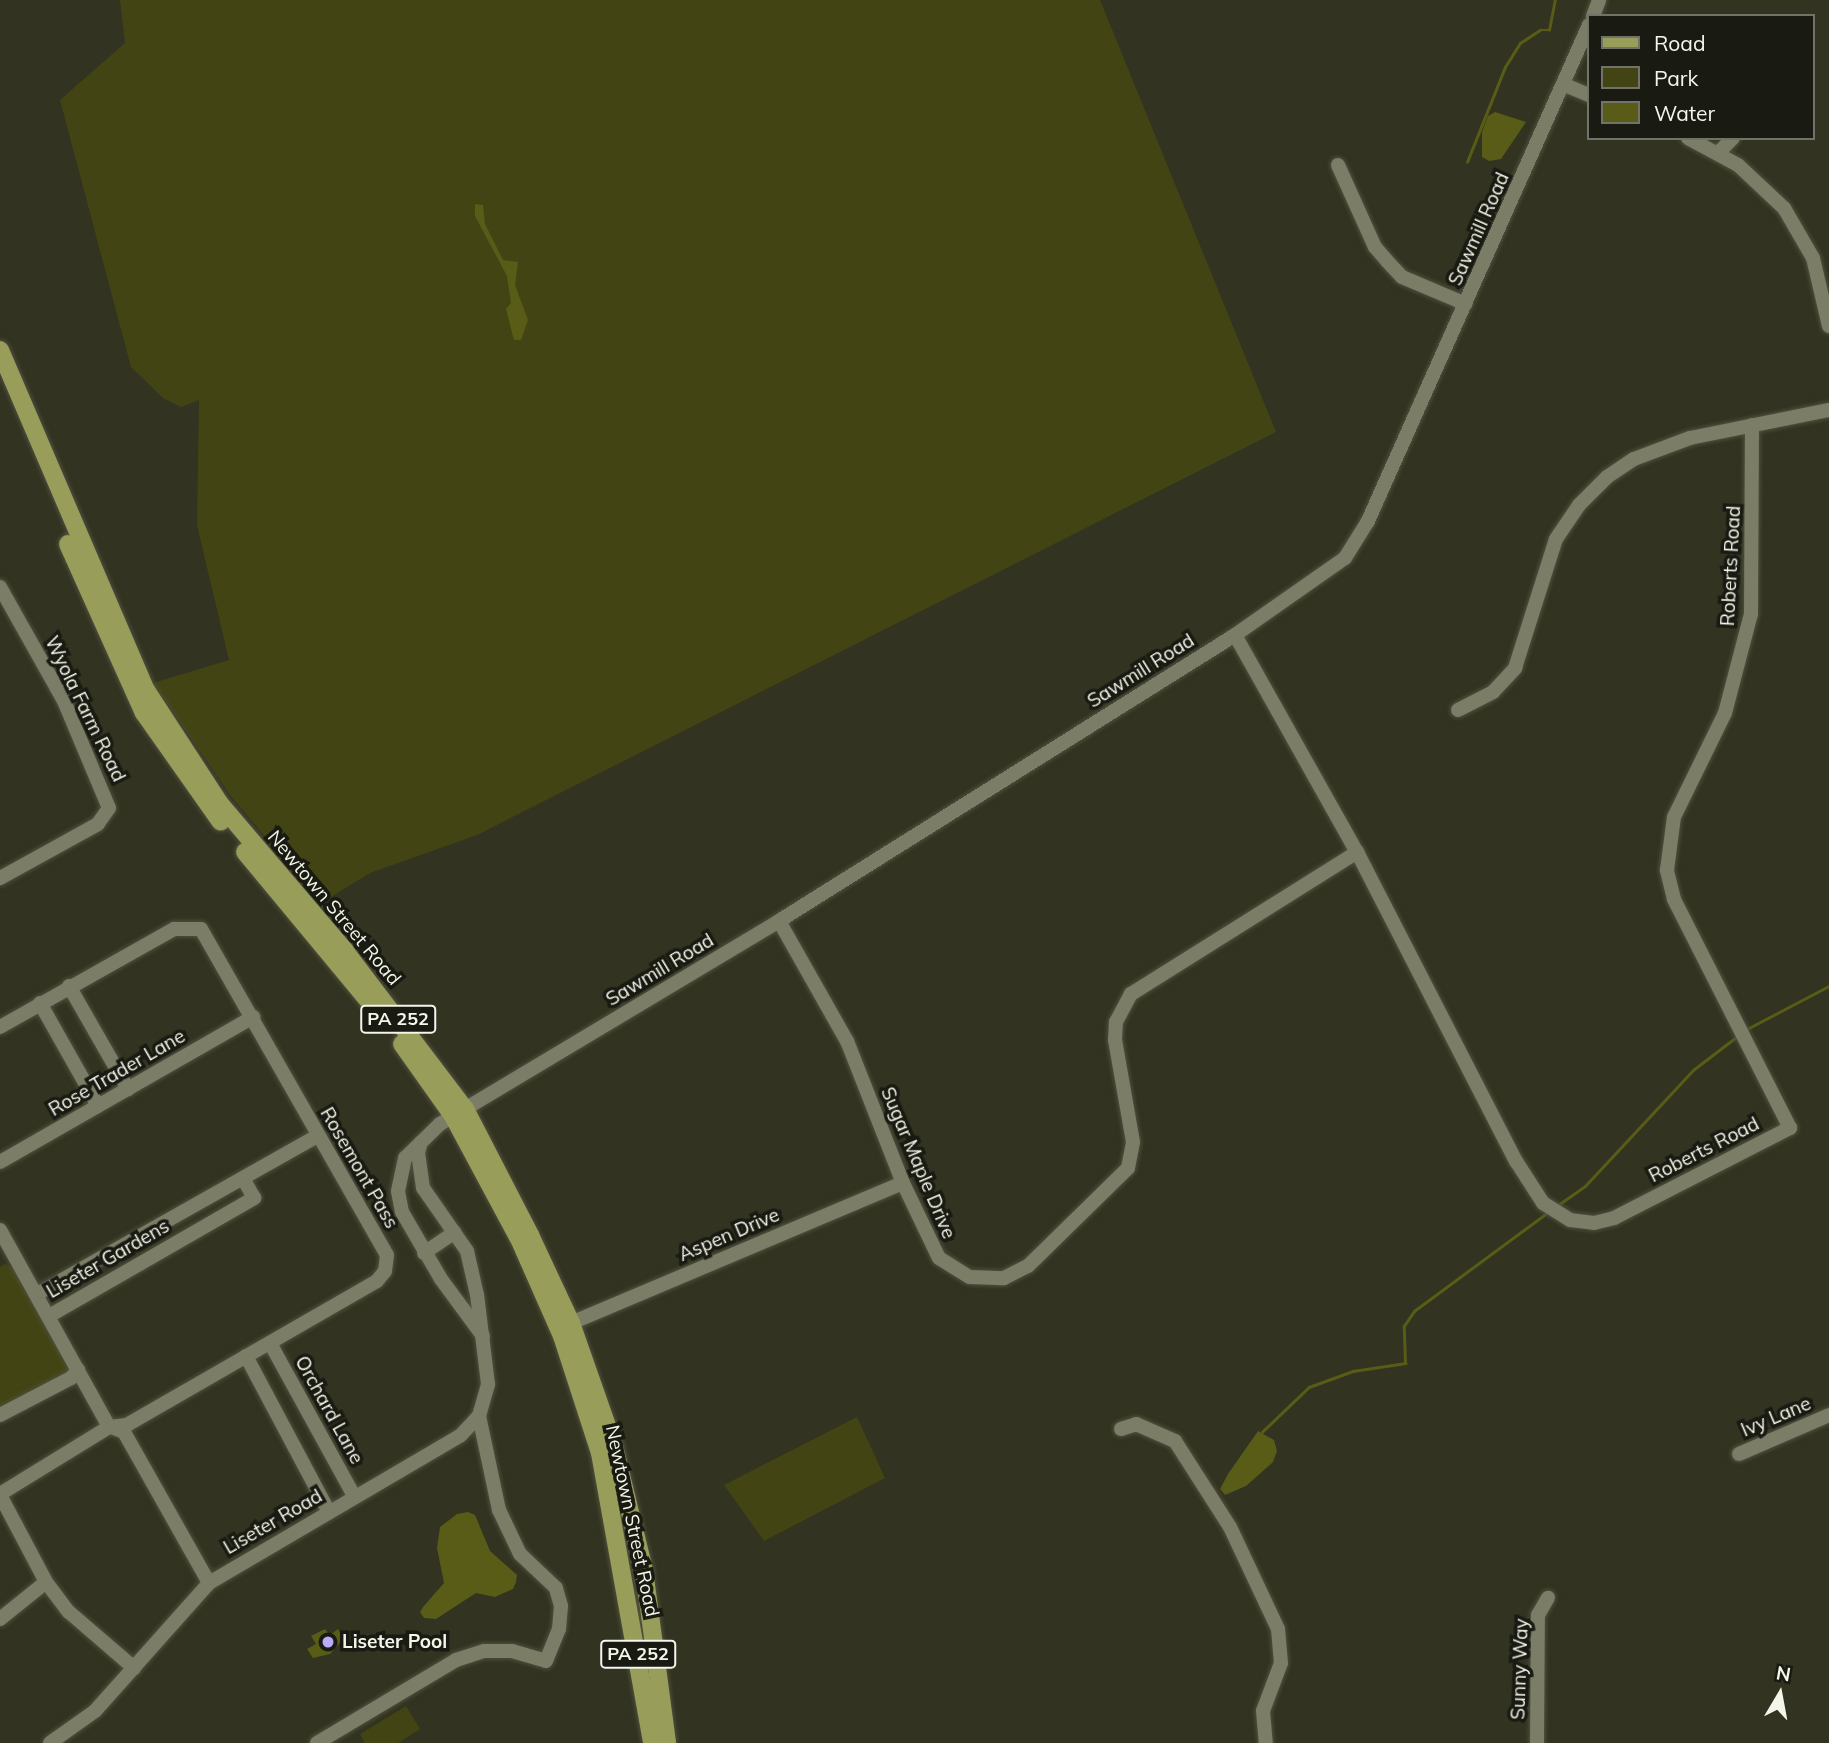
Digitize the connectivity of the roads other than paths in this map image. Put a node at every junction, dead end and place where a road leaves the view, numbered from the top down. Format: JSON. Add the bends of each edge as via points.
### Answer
{"nodes":[{"id":1,"x":1588,"y":28,"type":"edge"},
{"id":2,"x":1565,"y":85,"type":"junction"},
{"id":3,"x":1588,"y":95,"type":"edge"},
{"id":4,"x":1692,"y":140,"type":"edge"},
{"id":5,"x":1731,"y":140,"type":"edge"},
{"id":6,"x":1719,"y":152,"type":"junction"},
{"id":7,"x":1338,"y":164,"type":"dead end"},
{"id":8,"x":1466,"y":304,"type":"junction"},
{"id":9,"x":1829,"y":326,"type":"edge"},
{"id":10,"x":0,"y":352,"type":"edge"},
{"id":11,"x":0,"y":379,"type":"edge"},
{"id":12,"x":1829,"y":410,"type":"edge"},
{"id":13,"x":1752,"y":425,"type":"junction"},
{"id":14,"x":0,"y":587,"type":"edge"},
{"id":15,"x":1235,"y":635,"type":"junction"},
{"id":16,"x":1458,"y":710,"type":"dead end"},
{"id":17,"x":1357,"y":852,"type":"junction"},
{"id":18,"x":0,"y":878,"type":"edge"},
{"id":19,"x":779,"y":920,"type":"junction"},
{"id":20,"x":69,"y":986,"type":"junction"},
{"id":21,"x":40,"y":1003,"type":"junction"},
{"id":22,"x":253,"y":1017,"type":"junction"},
{"id":23,"x":0,"y":1027,"type":"edge"},
{"id":24,"x":128,"y":1089,"type":"junction"},
{"id":25,"x":97,"y":1106,"type":"junction"},
{"id":26,"x":459,"y":1113,"type":"junction"},
{"id":27,"x":317,"y":1136,"type":"junction"},
{"id":28,"x":422,"y":1140,"type":"junction"},
{"id":29,"x":0,"y":1162,"type":"edge"},
{"id":30,"x":244,"y":1180,"type":"junction"},
{"id":31,"x":902,"y":1183,"type":"junction"},
{"id":32,"x":175,"y":1219,"type":"junction"},
{"id":33,"x":456,"y":1232,"type":"junction"},
{"id":34,"x":187,"y":1236,"type":"junction"},
{"id":35,"x":4,"y":1246,"type":"edge"},
{"id":36,"x":424,"y":1253,"type":"junction"},
{"id":37,"x":37,"y":1294,"type":"junction"},
{"id":38,"x":49,"y":1316,"type":"junction"},
{"id":39,"x":571,"y":1324,"type":"junction"},
{"id":40,"x":483,"y":1336,"type":"junction"},
{"id":41,"x":270,"y":1343,"type":"junction"},
{"id":42,"x":246,"y":1356,"type":"junction"},
{"id":43,"x":78,"y":1370,"type":"junction"},
{"id":44,"x":0,"y":1415,"type":"edge"},
{"id":45,"x":1829,"y":1415,"type":"edge"},
{"id":46,"x":479,"y":1416,"type":"junction"},
{"id":47,"x":109,"y":1427,"type":"junction"},
{"id":48,"x":1121,"y":1430,"type":"dead end"},
{"id":49,"x":1739,"y":1454,"type":"dead end"},
{"id":50,"x":0,"y":1494,"type":"edge"},
{"id":51,"x":354,"y":1496,"type":"junction"},
{"id":52,"x":329,"y":1512,"type":"junction"},
{"id":53,"x":626,"y":1532,"type":"junction"},
{"id":54,"x":47,"y":1582,"type":"junction"},
{"id":55,"x":209,"y":1583,"type":"junction"},
{"id":56,"x":1548,"y":1598,"type":"dead end"},
{"id":57,"x":23,"y":1599,"type":"junction"},
{"id":58,"x":0,"y":1604,"type":"edge"},
{"id":59,"x":0,"y":1619,"type":"edge"},
{"id":60,"x":134,"y":1668,"type":"junction"},
{"id":61,"x":50,"y":1743,"type":"edge"},
{"id":62,"x":317,"y":1743,"type":"edge"},
{"id":63,"x":652,"y":1743,"type":"edge"},
{"id":64,"x":667,"y":1743,"type":"edge"},
{"id":65,"x":1266,"y":1743,"type":"edge"},
{"id":66,"x":1537,"y":1743,"type":"edge"}],
"edges":[{"from":1,"to":2,"type":"street","name":"Sawmill Road"},
{"from":2,"to":3,"type":"street"},
{"from":2,"to":8,"type":"street","name":"Sawmill Road"},
{"from":4,"to":6,"type":"street"},
{"from":5,"to":6,"type":"street"},
{"from":6,"to":9,"type":"street","via":[[1756,178],[1796,225],[1821,279]]},
{"from":7,"to":8,"type":"street","via":[[1376,247],[1387,261],[1402,277]]},
{"from":8,"to":15,"type":"street","name":"Sawmill Road","via":[[1354,547]]},
{"from":10,"to":26,"type":"main road","name":"Newtown Street Road","number":"PA 252","via":[[146,690],[220,804],[345,951]]},
{"from":11,"to":26,"type":"main road","name":"Newtown Street Road","number":"PA 252","via":[[99,618],[166,750]]},
{"from":12,"to":13,"type":"street"},
{"from":13,"to":16,"type":"street","via":[[1651,451],[1595,488],[1556,538],[1515,668],[1493,692]]},
{"from":13,"to":17,"type":"street","name":"Roberts Road","via":[[1751,614],[1725,713],[1674,817],[1667,870],[1674,899],[1790,1128],[1614,1218],[1594,1223],[1570,1220],[1543,1203],[1510,1149]]},
{"from":14,"to":18,"type":"street","name":"Wyola Farm Road","via":[[64,701],[109,808],[98,824]]},
{"from":15,"to":17,"type":"street","name":"Roberts Road"},
{"from":15,"to":19,"type":"street","name":"Sawmill Road"},
{"from":17,"to":31,"type":"street","name":"Sugar Maple Drive","via":[[1131,994],[1116,1022],[1115,1040],[1133,1142],[1128,1168],[1028,1266],[992,1279],[947,1268]]},
{"from":19,"to":26,"type":"street","name":"Sawmill Road"},
{"from":19,"to":31,"type":"street","name":"Sugar Maple Drive","via":[[847,1041]]},
{"from":20,"to":21,"type":"street","name":"Rosemont Pass"},
{"from":20,"to":22,"type":"street","name":"Rosemont Pass","via":[[187,926],[201,929]]},
{"from":20,"to":24,"type":"street"},
{"from":21,"to":23,"type":"street","name":"Rosemont Pass"},
{"from":21,"to":25,"type":"street"},
{"from":22,"to":24,"type":"street","name":"Rose Trader Lane"},
{"from":22,"to":27,"type":"street","name":"Rosemont Pass"},
{"from":24,"to":25,"type":"street","name":"Rose Trader Lane"},
{"from":25,"to":29,"type":"street","name":"Rose Trader Lane"},
{"from":26,"to":28,"type":"street"},
{"from":26,"to":39,"type":"main road","name":"Newtown Street Road","number":"PA 252"},
{"from":26,"to":53,"type":"main road","name":"Newtown Street Road","number":"PA 252","via":[[562,1336]]},
{"from":27,"to":30,"type":"street","name":"Liseter Gardens"},
{"from":27,"to":41,"type":"street","name":"Rosemont Pass","via":[[387,1255],[385,1271],[377,1281]]},
{"from":28,"to":33,"type":"street","via":[[418,1153],[423,1188]]},
{"from":28,"to":36,"type":"street","via":[[405,1157],[398,1191],[402,1212]]},
{"from":30,"to":32,"type":"street","name":"Liseter Gardens"},
{"from":30,"to":34,"type":"street","name":"Liseter Gardens","via":[[254,1198]]},
{"from":31,"to":39,"type":"street","name":"Aspen Drive"},
{"from":32,"to":34,"type":"street","name":"Liseter Gardens"},
{"from":32,"to":37,"type":"street","name":"Liseter Gardens"},
{"from":33,"to":36,"type":"street"},
{"from":33,"to":40,"type":"street","via":[[467,1251]]},
{"from":34,"to":38,"type":"street","name":"Liseter Gardens"},
{"from":35,"to":37,"type":"street"},
{"from":36,"to":40,"type":"street"},
{"from":37,"to":38,"type":"street"},
{"from":38,"to":43,"type":"street"},
{"from":39,"to":53,"type":"main road","name":"Newtown Street Road","number":"PA 252","via":[[614,1446]]},
{"from":40,"to":46,"type":"street","via":[[488,1384]]},
{"from":41,"to":42,"type":"street","name":"Rosemont Pass"},
{"from":41,"to":51,"type":"street","name":"Orchard Lane"},
{"from":42,"to":47,"type":"street","name":"Rosemont Pass","via":[[127,1424]]},
{"from":42,"to":52,"type":"street"},
{"from":43,"to":44,"type":"street","via":[[48,1392]]},
{"from":43,"to":47,"type":"street"},
{"from":45,"to":49,"type":"street","name":"Ivy Lane"},
{"from":46,"to":51,"type":"street","name":"Liseter Road","via":[[461,1434]]},
{"from":46,"to":62,"type":"street","via":[[499,1510],[520,1554],[556,1588],[561,1606],[559,1629],[545,1661],[512,1651],[484,1651],[456,1660]]},
{"from":47,"to":50,"type":"street","name":"Rosemont Pass"},
{"from":47,"to":55,"type":"street","via":[[124,1432]]},
{"from":48,"to":65,"type":"street","via":[[1136,1424],[1175,1441],[1230,1527],[1278,1629],[1282,1663],[1263,1711]]},
{"from":50,"to":54,"type":"street"},
{"from":51,"to":52,"type":"street","name":"Liseter Road"},
{"from":52,"to":55,"type":"street","name":"Liseter Road"},
{"from":53,"to":63,"type":"main road","name":"Newtown Street Road","number":"PA 252"},
{"from":53,"to":64,"type":"main road","name":"Newtown Street Road","number":"PA 252"},
{"from":54,"to":57,"type":"street"},
{"from":54,"to":60,"type":"street","via":[[69,1612]]},
{"from":55,"to":60,"type":"street","name":"Liseter Road"},
{"from":56,"to":66,"type":"street","name":"Sunny Way","via":[[1538,1615]]},
{"from":57,"to":58,"type":"street"},
{"from":57,"to":59,"type":"street"},
{"from":60,"to":61,"type":"street","name":"Liseter Road","via":[[95,1711]]}]}
